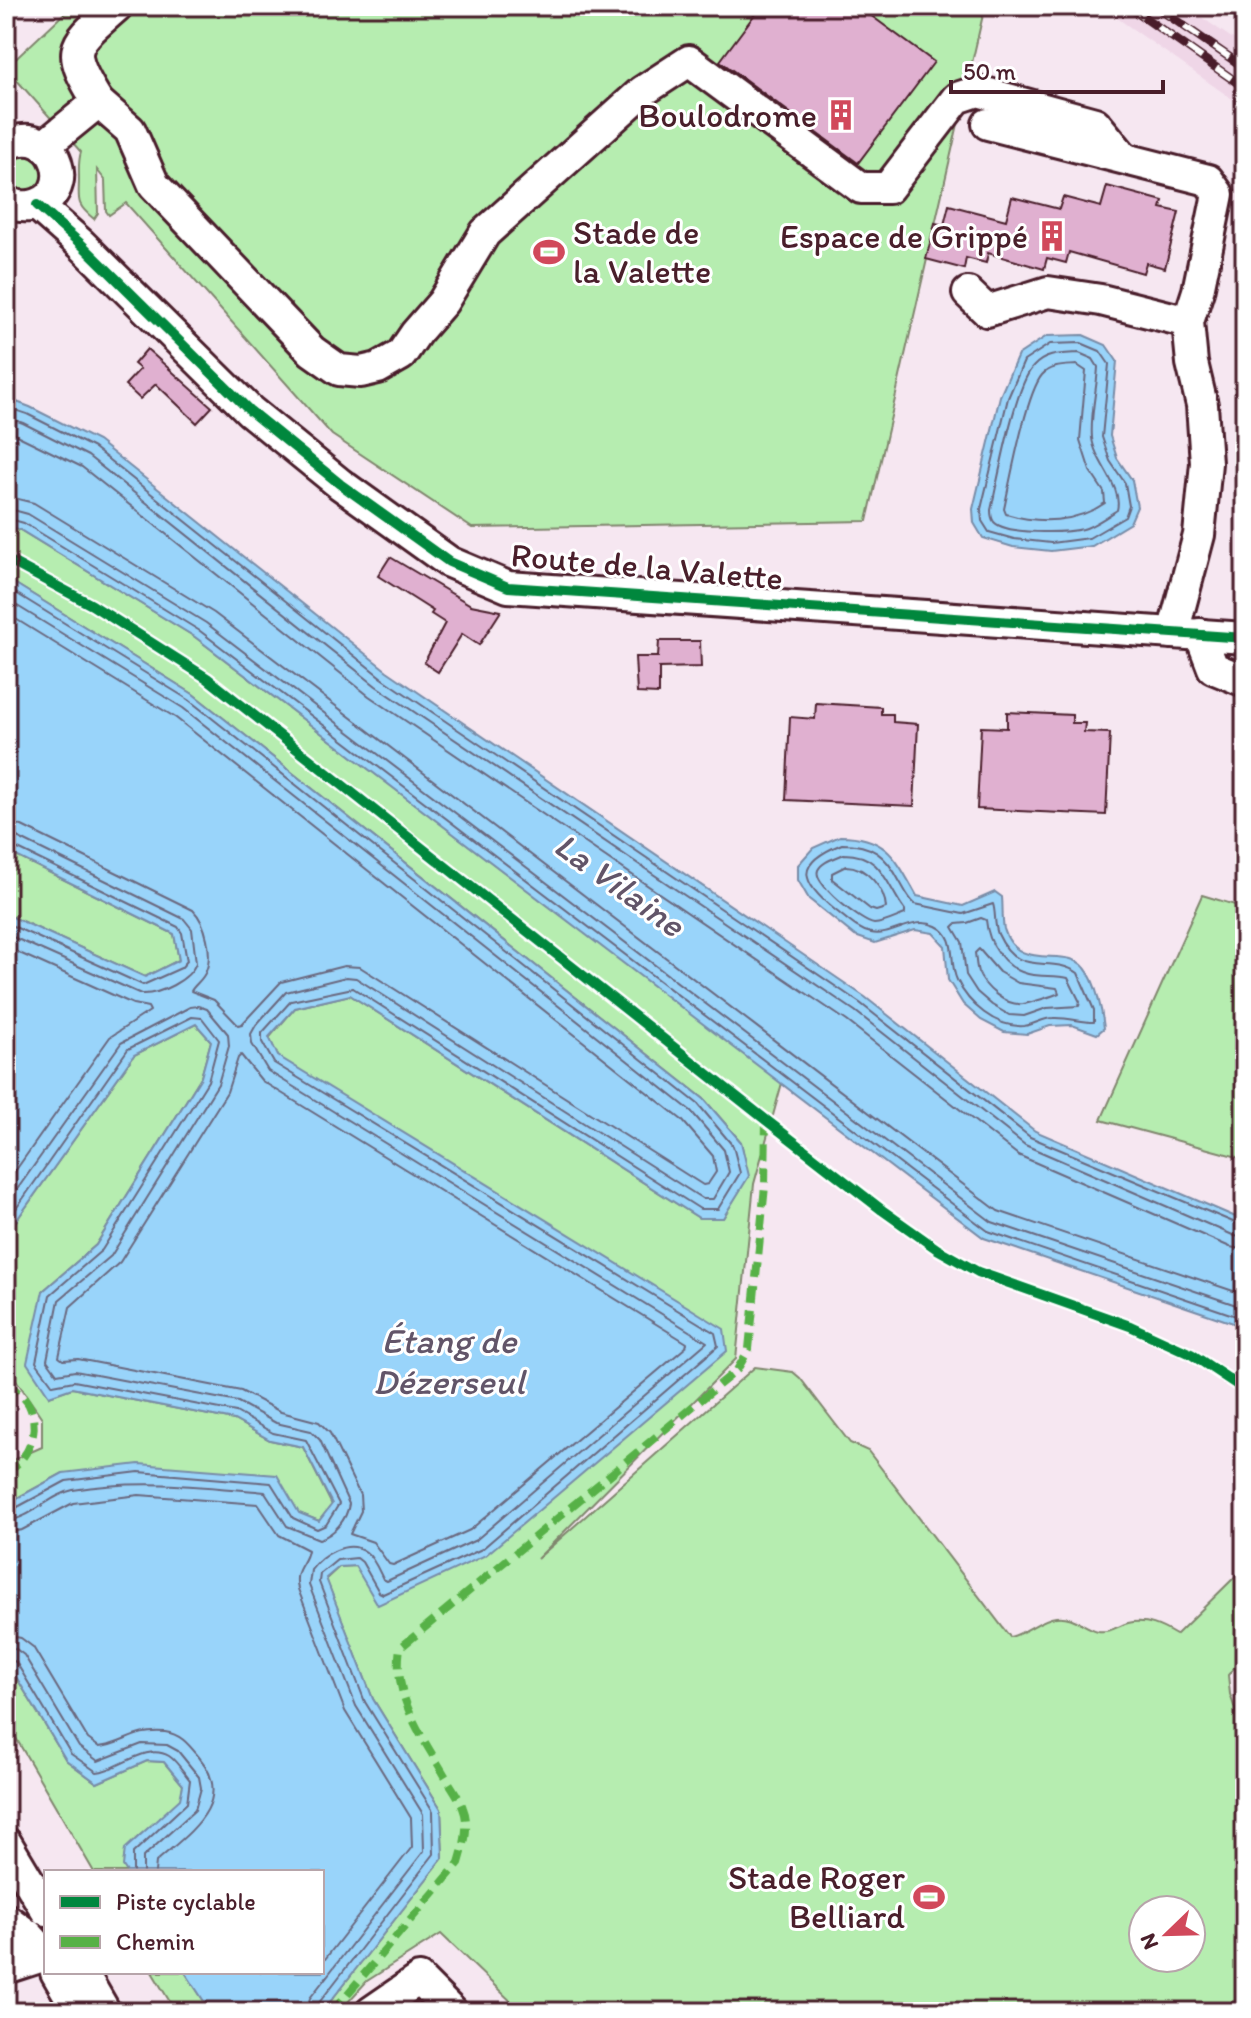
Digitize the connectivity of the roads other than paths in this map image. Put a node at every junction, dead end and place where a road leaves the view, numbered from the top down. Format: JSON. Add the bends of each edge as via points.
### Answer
{"nodes":[{"id":1,"x":117,"y":6,"type":"edge"},
{"id":2,"x":98,"y":102,"type":"junction"},
{"id":3,"x":988,"y":124,"type":"dead end"},
{"id":4,"x":6,"y":145,"type":"edge"},
{"id":5,"x":44,"y":146,"type":"junction"},
{"id":6,"x":1123,"y":157,"type":"junction"},
{"id":7,"x":6,"y":200,"type":"edge"},
{"id":8,"x":37,"y":205,"type":"junction"},
{"id":9,"x":968,"y":293,"type":"dead end"},
{"id":10,"x":1188,"y":322,"type":"junction"},
{"id":11,"x":1187,"y":633,"type":"junction"},
{"id":12,"x":1245,"y":638,"type":"edge"},
{"id":13,"x":1245,"y":681,"type":"edge"},
{"id":14,"x":6,"y":1843,"type":"edge"},
{"id":15,"x":44,"y":1907,"type":"edge"},
{"id":16,"x":6,"y":1919,"type":"edge"},
{"id":17,"x":44,"y":1953,"type":"edge"},
{"id":18,"x":44,"y":1956,"type":"edge"},
{"id":19,"x":6,"y":1968,"type":"edge"},
{"id":20,"x":57,"y":1974,"type":"edge"},
{"id":21,"x":83,"y":1974,"type":"edge"},
{"id":22,"x":79,"y":2012,"type":"edge"},
{"id":23,"x":105,"y":2012,"type":"edge"},
{"id":24,"x":371,"y":2012,"type":"edge"},
{"id":25,"x":452,"y":2012,"type":"edge"}],
"edges":[{"from":1,"to":2,"type":"street","via":[[80,40],[76,61]]},
{"from":2,"to":5,"type":"street"},
{"from":2,"to":6,"type":"street","via":[[130,130],[154,185],[312,351],[339,370],[361,372],[401,355],[443,302],[485,233],[643,91],[689,61],[861,188],[888,188],[957,98],[978,91],[1095,123]]},
{"from":3,"to":6,"type":"street"},
{"from":4,"to":5,"type":"street","via":[[27,139]]},
{"from":5,"to":8,"type":"street","via":[[58,165],[59,180]]},
{"from":6,"to":10,"type":"street","via":[[1208,180],[1218,194]]},
{"from":7,"to":8,"type":"street","via":[[23,207]]},
{"from":8,"to":11,"type":"street","name":"Route de la Valette","via":[[262,420],[340,484],[449,562],[508,587]]},
{"from":9,"to":10,"type":"street","via":[[987,311],[1048,292]]},
{"from":10,"to":11,"type":"street","via":[[1206,463]]},
{"from":11,"to":12,"type":"street","name":"Route de la Valette"},
{"from":11,"to":13,"type":"street","via":[[1213,668]]},
{"from":14,"to":15,"type":"street"},
{"from":16,"to":17,"type":"street"},
{"from":18,"to":19,"type":"street"},
{"from":20,"to":22,"type":"street"},
{"from":21,"to":23,"type":"street"},
{"from":24,"to":25,"type":"street","via":[[419,1979]]}]}
